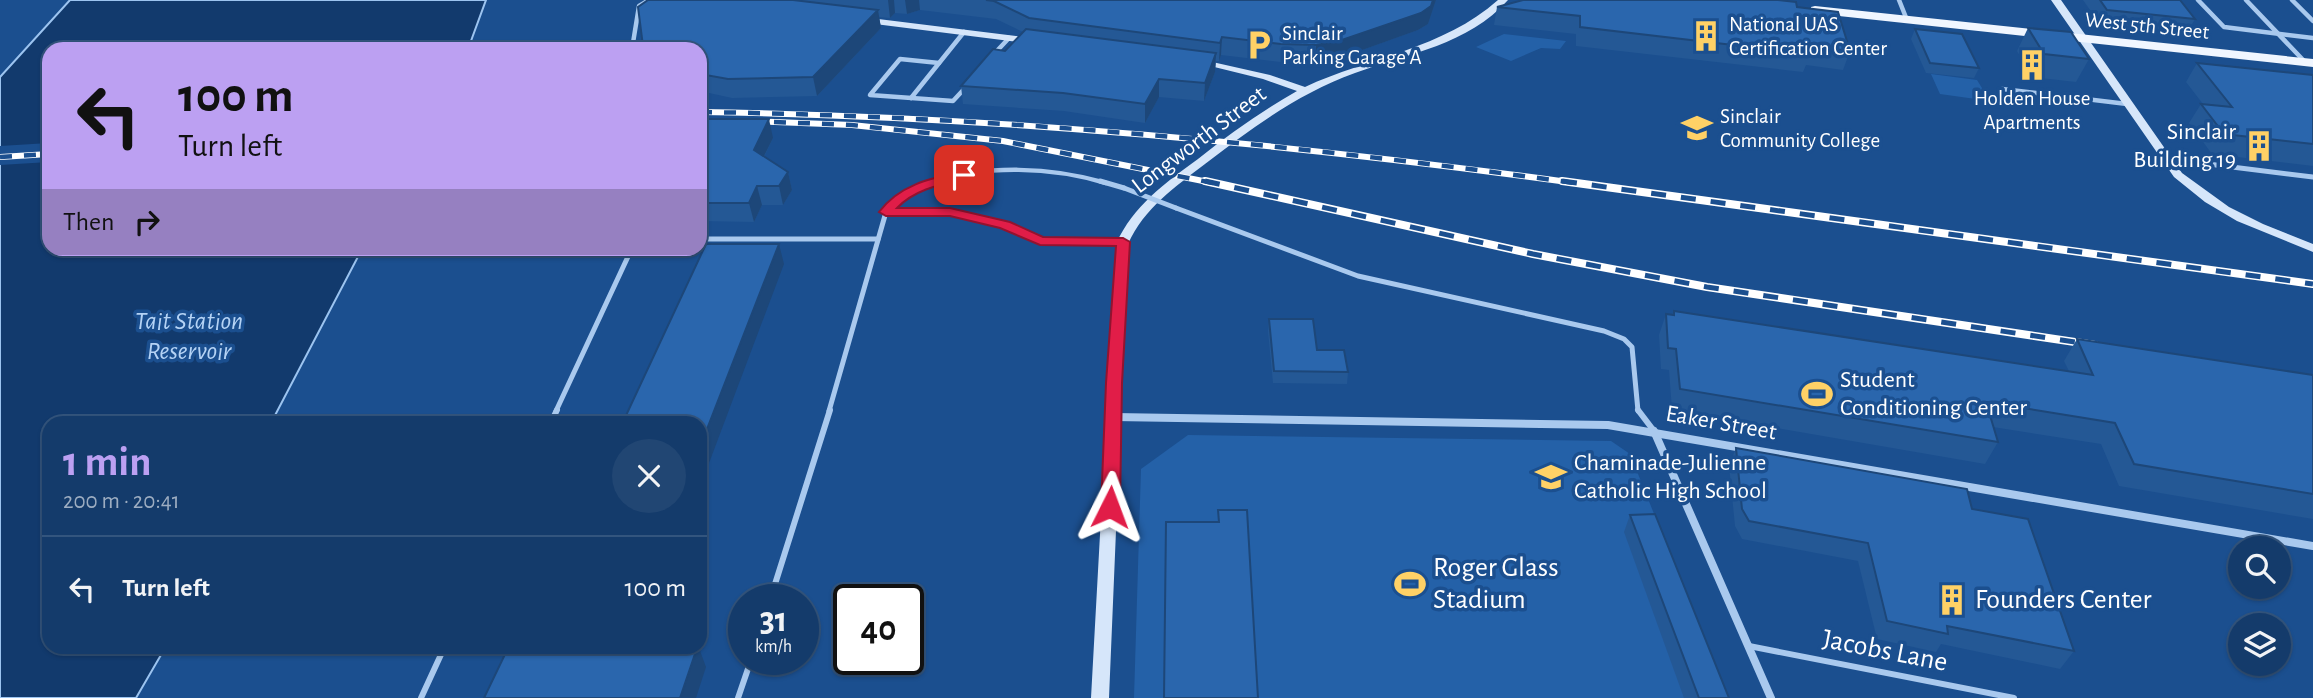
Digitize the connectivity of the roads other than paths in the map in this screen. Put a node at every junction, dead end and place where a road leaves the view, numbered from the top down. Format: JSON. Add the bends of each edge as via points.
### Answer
{"nodes":[{"id":1,"x":649,"y":0,"type":"edge"},
{"id":2,"x":1503,"y":0,"type":"edge"},
{"id":3,"x":1899,"y":0,"type":"edge"},
{"id":4,"x":2056,"y":0,"type":"edge"},
{"id":5,"x":2198,"y":0,"type":"edge"},
{"id":6,"x":2246,"y":0,"type":"edge"},
{"id":7,"x":2292,"y":0,"type":"edge"},
{"id":8,"x":1803,"y":8,"type":"edge"},
{"id":9,"x":856,"y":19,"type":"edge"},
{"id":10,"x":1908,"y":20,"type":"junction"},
{"id":11,"x":2313,"y":21,"type":"edge"},
{"id":12,"x":964,"y":32,"type":"junction"},
{"id":13,"x":2278,"y":34,"type":"junction"},
{"id":14,"x":1009,"y":38,"type":"junction"},
{"id":15,"x":2313,"y":38,"type":"edge"},
{"id":16,"x":2083,"y":39,"type":"junction"},
{"id":17,"x":1039,"y":41,"type":"edge"},
{"id":18,"x":633,"y":42,"type":"edge"},
{"id":19,"x":993,"y":56,"type":"edge"},
{"id":20,"x":1189,"y":61,"type":"edge"},
{"id":21,"x":939,"y":63,"type":"junction"},
{"id":22,"x":2309,"y":63,"type":"edge"},
{"id":23,"x":969,"y":83,"type":"edge"},
{"id":24,"x":2002,"y":89,"type":"dead end"},
{"id":25,"x":1306,"y":91,"type":"junction"},
{"id":26,"x":911,"y":98,"type":"junction"},
{"id":27,"x":2128,"y":104,"type":"junction"},
{"id":28,"x":2168,"y":159,"type":"junction"},
{"id":29,"x":2313,"y":177,"type":"edge"},
{"id":30,"x":1176,"y":208,"type":"joint"},
{"id":31,"x":886,"y":212,"type":"junction"},
{"id":32,"x":707,"y":239,"type":"edge"},
{"id":33,"x":878,"y":239,"type":"junction"},
{"id":34,"x":1123,"y":242,"type":"junction"},
{"id":35,"x":2313,"y":248,"type":"edge"},
{"id":36,"x":628,"y":256,"type":"edge"},
{"id":37,"x":554,"y":416,"type":"edge"},
{"id":38,"x":1114,"y":417,"type":"junction"},
{"id":39,"x":1654,"y":431,"type":"junction"},
{"id":40,"x":2313,"y":546,"type":"edge"},
{"id":41,"x":775,"y":584,"type":"edge"},
{"id":42,"x":1749,"y":646,"type":"junction"},
{"id":43,"x":441,"y":654,"type":"edge"},
{"id":44,"x":746,"y":675,"type":"edge"},
{"id":45,"x":421,"y":698,"type":"edge"},
{"id":46,"x":738,"y":698,"type":"edge"},
{"id":47,"x":1100,"y":698,"type":"edge"},
{"id":48,"x":1771,"y":698,"type":"edge"},
{"id":49,"x":2014,"y":698,"type":"edge"}],
"edges":[{"from":1,"to":18,"type":"lane","via":[[639,6]]},
{"from":2,"to":25,"type":"street","name":"Longworth Street","via":[[1473,25],[1429,47]]},
{"from":3,"to":10,"type":"lane"},
{"from":4,"to":16,"type":"street"},
{"from":5,"to":13,"type":"lane","via":[[2224,27]]},
{"from":6,"to":13,"type":"lane"},
{"from":7,"to":11,"type":"lane"},
{"from":8,"to":10,"type":"main road","name":"West 5th Street"},
{"from":9,"to":12,"type":"street"},
{"from":10,"to":16,"type":"main road","name":"West 5th Street"},
{"from":12,"to":14,"type":"street"},
{"from":12,"to":21,"type":"lane"},
{"from":13,"to":15,"type":"lane"},
{"from":13,"to":22,"type":"lane"},
{"from":14,"to":17,"type":"street"},
{"from":14,"to":19,"type":"lane"},
{"from":16,"to":22,"type":"main road","name":"West 5th Street"},
{"from":16,"to":27,"type":"street"},
{"from":20,"to":25,"type":"street","via":[[1266,77]]},
{"from":21,"to":26,"type":"lane"},
{"from":21,"to":26,"type":"lane","via":[[900,59],[870,95]]},
{"from":23,"to":26,"type":"lane","via":[[953,101]]},
{"from":24,"to":27,"type":"lane"},
{"from":25,"to":34,"type":"street","name":"Longworth Street","via":[[1158,195],[1142,209]]},
{"from":27,"to":28,"type":"street"},
{"from":28,"to":29,"type":"street"},
{"from":28,"to":35,"type":"street","via":[[2178,175],[2215,204]]},
{"from":30,"to":31,"type":"lane","bridge":true,"via":[[1076,174],[985,172],[911,190]]},
{"from":30,"to":39,"type":"lane","via":[[1358,276],[1624,339],[1632,347],[1639,411]]},
{"from":31,"to":33,"type":"lane"},
{"from":31,"to":34,"type":"lane","via":[[950,212],[1005,225],[1040,241]]},
{"from":32,"to":33,"type":"lane"},
{"from":33,"to":41,"type":"lane"},
{"from":34,"to":38,"type":"street","name":"Longworth Street"},
{"from":36,"to":37,"type":"lane"},
{"from":38,"to":39,"type":"street","name":"Eaker Street","via":[[1595,425]]},
{"from":38,"to":47,"type":"street","name":"Longworth Street"},
{"from":39,"to":40,"type":"street","name":"Eaker Street"},
{"from":39,"to":42,"type":"street"},
{"from":42,"to":48,"type":"street"},
{"from":42,"to":49,"type":"lane","name":"Jacobs Lane"},
{"from":43,"to":45,"type":"lane"},
{"from":44,"to":46,"type":"lane"}]}
